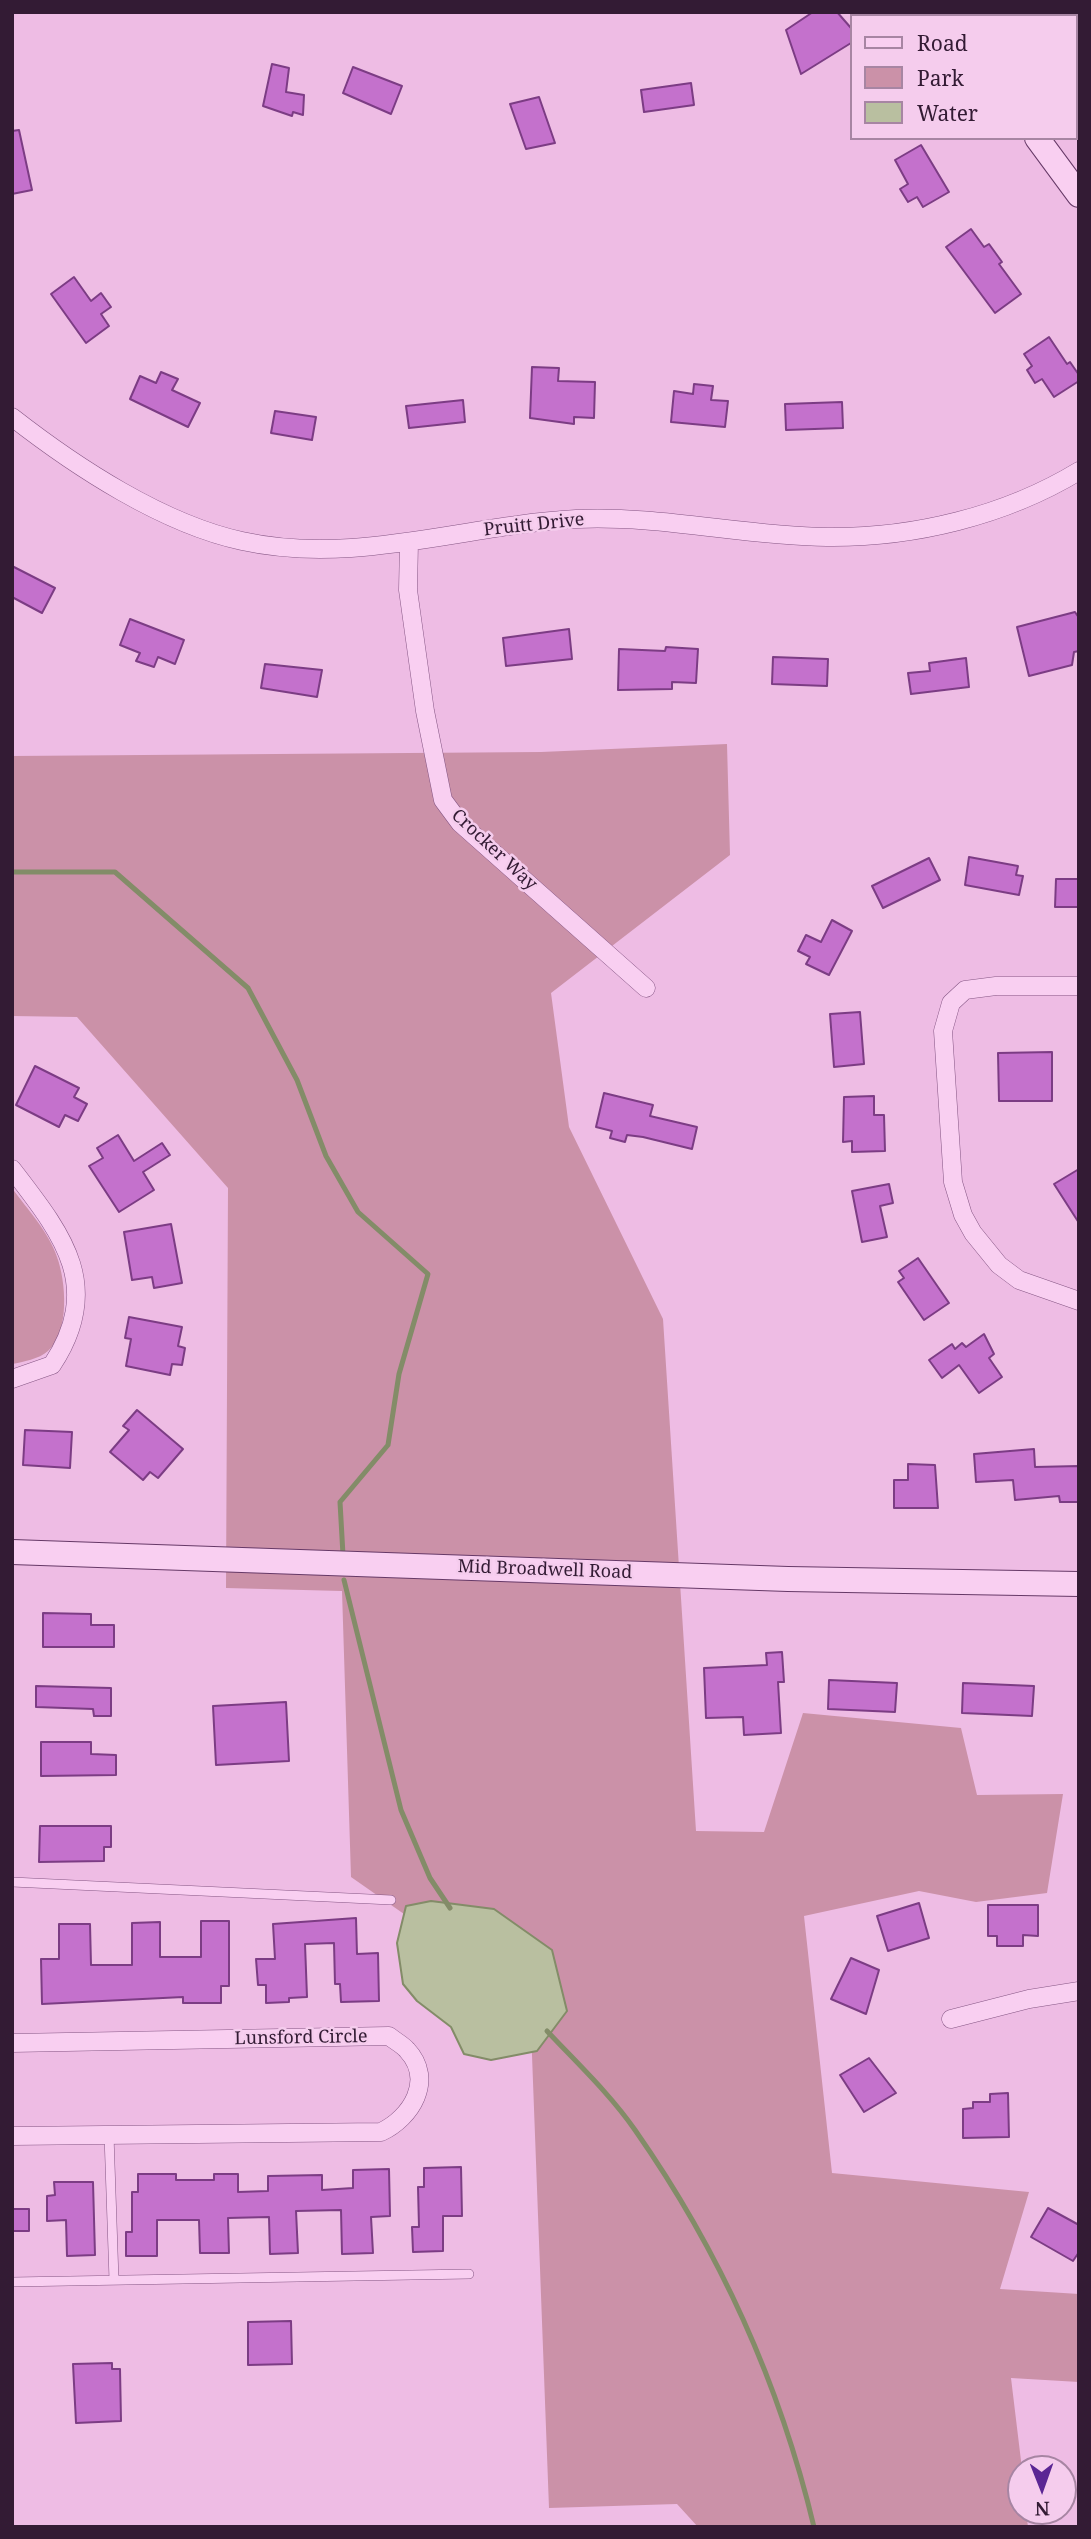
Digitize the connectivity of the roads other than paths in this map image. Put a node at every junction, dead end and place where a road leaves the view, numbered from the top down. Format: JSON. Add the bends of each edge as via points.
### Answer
{"nodes":[{"id":1,"x":1038,"y":140,"type":"edge"},
{"id":2,"x":1079,"y":195,"type":"edge"},
{"id":3,"x":12,"y":417,"type":"edge"},
{"id":4,"x":1079,"y":471,"type":"edge"},
{"id":5,"x":409,"y":543,"type":"junction"},
{"id":6,"x":1079,"y":986,"type":"edge"},
{"id":7,"x":646,"y":988,"type":"dead end"},
{"id":8,"x":12,"y":1169,"type":"edge"},
{"id":9,"x":1079,"y":1301,"type":"edge"},
{"id":10,"x":12,"y":1378,"type":"edge"},
{"id":11,"x":12,"y":1552,"type":"edge"},
{"id":12,"x":1079,"y":1584,"type":"edge"},
{"id":13,"x":12,"y":1882,"type":"edge"},
{"id":14,"x":391,"y":1900,"type":"dead end"},
{"id":15,"x":1079,"y":1991,"type":"edge"},
{"id":16,"x":951,"y":2019,"type":"dead end"},
{"id":17,"x":12,"y":2043,"type":"edge"},
{"id":18,"x":109,"y":2135,"type":"junction"},
{"id":19,"x":12,"y":2136,"type":"edge"},
{"id":20,"x":469,"y":2274,"type":"dead end"},
{"id":21,"x":114,"y":2280,"type":"junction"},
{"id":22,"x":12,"y":2282,"type":"edge"}],
"edges":[{"from":1,"to":2,"type":"street"},
{"from":3,"to":5,"type":"street","name":"Pruitt Drive","via":[[134,497],[192,526],[242,541],[299,550]]},
{"from":4,"to":5,"type":"street","name":"Pruitt Drive","via":[[999,509],[934,527],[876,536],[825,537],[577,519],[509,525]]},
{"from":5,"to":7,"type":"street","name":"Crocker Way","via":[[410,603],[443,800],[460,822]]},
{"from":6,"to":9,"type":"street","via":[[965,990],[951,1003],[943,1031],[953,1182],[963,1215],[999,1265],[1019,1280]]},
{"from":8,"to":10,"type":"street","via":[[58,1230],[69,1252],[75,1286],[71,1330],[52,1365]]},
{"from":11,"to":12,"type":"street","name":"Mid Broadwell Road","via":[[788,1579]]},
{"from":13,"to":14,"type":"lane"},
{"from":15,"to":16,"type":"street","via":[[1029,1998]]},
{"from":17,"to":18,"type":"street","name":"Lunsford Circle","via":[[389,2036],[409,2051],[418,2073],[418,2097],[399,2124],[381,2132]]},
{"from":18,"to":19,"type":"street","name":"Lunsford Circle"},
{"from":18,"to":21,"type":"lane"},
{"from":20,"to":21,"type":"lane"},
{"from":21,"to":22,"type":"lane"}]}
